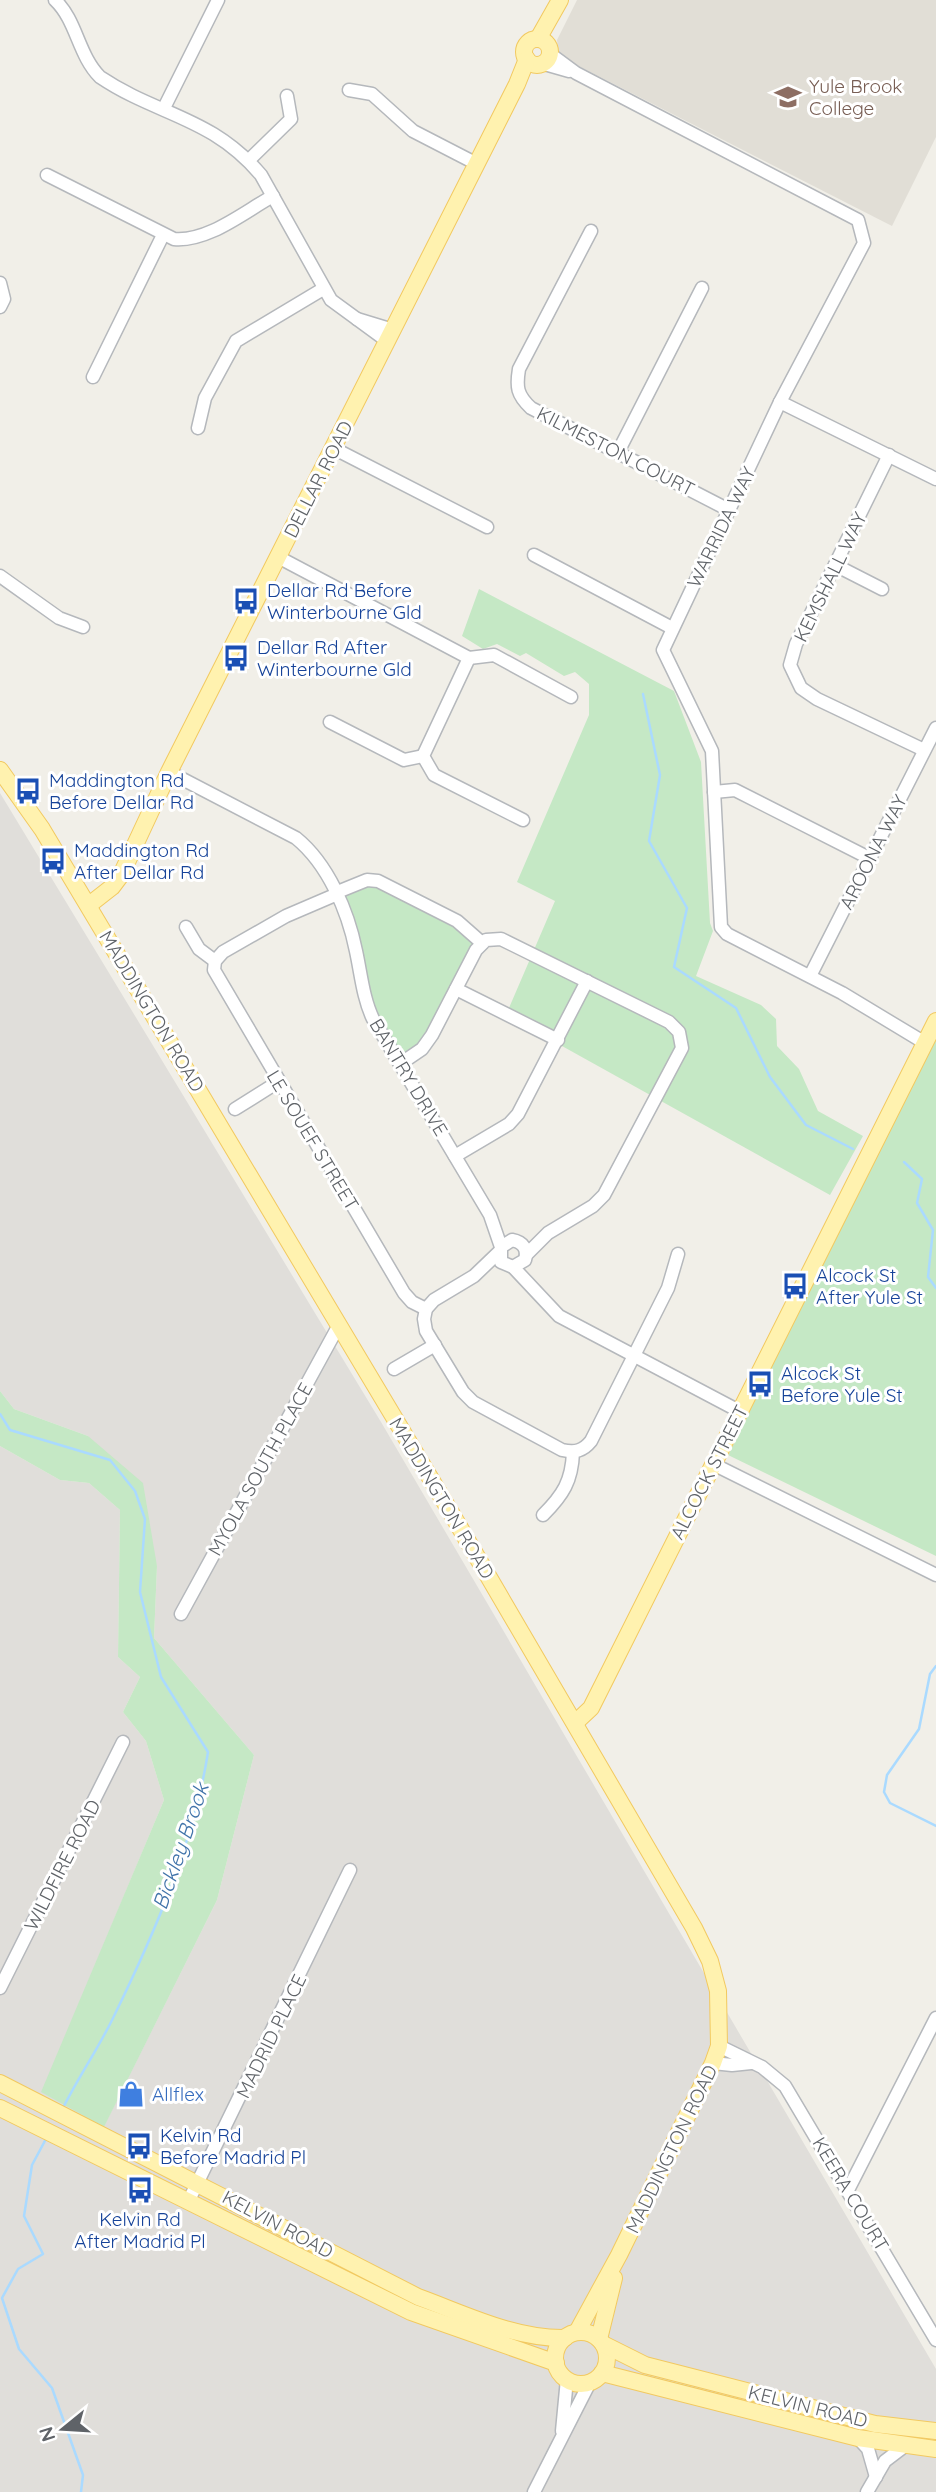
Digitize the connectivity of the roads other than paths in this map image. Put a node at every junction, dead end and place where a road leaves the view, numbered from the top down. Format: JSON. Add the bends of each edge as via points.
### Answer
{"nodes":[{"id":1,"x":218,"y":0,"type":"edge"},
{"id":2,"x":63,"y":3,"type":"edge"},
{"id":3,"x":557,"y":8,"type":"edge"},
{"id":4,"x":540,"y":54,"type":"junction"},
{"id":5,"x":349,"y":90,"type":"dead end"},
{"id":6,"x":288,"y":96,"type":"dead end"},
{"id":7,"x":164,"y":107,"type":"junction"},
{"id":8,"x":248,"y":160,"type":"junction"},
{"id":9,"x":477,"y":164,"type":"junction"},
{"id":10,"x":47,"y":175,"type":"dead end"},
{"id":11,"x":273,"y":196,"type":"junction"},
{"id":12,"x":592,"y":231,"type":"dead end"},
{"id":13,"x":163,"y":235,"type":"junction"},
{"id":14,"x":0,"y":283,"type":"edge"},
{"id":15,"x":702,"y":288,"type":"dead end"},
{"id":16,"x":323,"y":289,"type":"junction"},
{"id":17,"x":0,"y":307,"type":"edge"},
{"id":18,"x":390,"y":335,"type":"junction"},
{"id":19,"x":93,"y":377,"type":"dead end"},
{"id":20,"x":780,"y":402,"type":"junction"},
{"id":21,"x":198,"y":428,"type":"dead end"},
{"id":22,"x":333,"y":448,"type":"junction"},
{"id":23,"x":618,"y":452,"type":"junction"},
{"id":24,"x":889,"y":455,"type":"junction"},
{"id":25,"x":936,"y":479,"type":"edge"},
{"id":26,"x":729,"y":510,"type":"junction"},
{"id":27,"x":487,"y":527,"type":"dead end"},
{"id":28,"x":534,"y":555,"type":"dead end"},
{"id":29,"x":278,"y":557,"type":"junction"},
{"id":30,"x":835,"y":565,"type":"junction"},
{"id":31,"x":0,"y":576,"type":"edge"},
{"id":32,"x":882,"y":589,"type":"dead end"},
{"id":33,"x":83,"y":627,"type":"dead end"},
{"id":34,"x":672,"y":628,"type":"junction"},
{"id":35,"x":469,"y":658,"type":"junction"},
{"id":36,"x":571,"y":697,"type":"dead end"},
{"id":37,"x":330,"y":722,"type":"dead end"},
{"id":38,"x":936,"y":728,"type":"edge"},
{"id":39,"x":924,"y":750,"type":"junction"},
{"id":40,"x":423,"y":756,"type":"junction"},
{"id":41,"x":0,"y":770,"type":"edge"},
{"id":42,"x":169,"y":772,"type":"junction"},
{"id":43,"x":714,"y":792,"type":"junction"},
{"id":44,"x":523,"y":820,"type":"dead end"},
{"id":45,"x":871,"y":859,"type":"junction"},
{"id":46,"x":335,"y":894,"type":"junction"},
{"id":47,"x":85,"y":900,"type":"junction"},
{"id":48,"x":186,"y":927,"type":"dead end"},
{"id":49,"x":482,"y":943,"type":"junction"},
{"id":50,"x":215,"y":961,"type":"junction"},
{"id":51,"x":810,"y":976,"type":"junction"},
{"id":52,"x":587,"y":981,"type":"junction"},
{"id":53,"x":456,"y":989,"type":"junction"},
{"id":54,"x":936,"y":1020,"type":"edge"},
{"id":55,"x":558,"y":1040,"type":"junction"},
{"id":56,"x":925,"y":1043,"type":"junction"},
{"id":57,"x":400,"y":1064,"type":"junction"},
{"id":58,"x":278,"y":1082,"type":"junction"},
{"id":59,"x":234,"y":1109,"type":"dead end"},
{"id":60,"x":455,"y":1156,"type":"junction"},
{"id":61,"x":490,"y":1215,"type":"junction"},
{"id":62,"x":548,"y":1233,"type":"junction"},
{"id":63,"x":515,"y":1240,"type":"junction"},
{"id":64,"x":500,"y":1250,"type":"junction"},
{"id":65,"x":678,"y":1254,"type":"dead end"},
{"id":66,"x":526,"y":1257,"type":"junction"},
{"id":67,"x":511,"y":1267,"type":"junction"},
{"id":68,"x":474,"y":1276,"type":"junction"},
{"id":69,"x":537,"y":1292,"type":"junction"},
{"id":70,"x":426,"y":1309,"type":"junction"},
{"id":71,"x":339,"y":1325,"type":"junction"},
{"id":72,"x":435,"y":1345,"type":"junction"},
{"id":73,"x":634,"y":1355,"type":"junction"},
{"id":74,"x":394,"y":1369,"type":"dead end"},
{"id":75,"x":740,"y":1410,"type":"junction"},
{"id":76,"x":573,"y":1452,"type":"junction"},
{"id":77,"x":713,"y":1464,"type":"junction"},
{"id":78,"x":543,"y":1515,"type":"dead end"},
{"id":79,"x":936,"y":1575,"type":"edge"},
{"id":80,"x":181,"y":1614,"type":"dead end"},
{"id":81,"x":572,"y":1717,"type":"junction"},
{"id":82,"x":123,"y":1742,"type":"dead end"},
{"id":83,"x":350,"y":1870,"type":"dead end"},
{"id":84,"x":0,"y":1988,"type":"edge"},
{"id":85,"x":936,"y":2018,"type":"edge"},
{"id":86,"x":719,"y":2046,"type":"junction"},
{"id":87,"x":713,"y":2063,"type":"junction"},
{"id":88,"x":751,"y":2063,"type":"junction"},
{"id":89,"x":0,"y":2083,"type":"edge"},
{"id":90,"x":0,"y":2108,"type":"edge"},
{"id":91,"x":200,"y":2183,"type":"junction"},
{"id":92,"x":849,"y":2188,"type":"junction"},
{"id":93,"x":189,"y":2200,"type":"junction"},
{"id":94,"x":325,"y":2249,"type":"junction"},
{"id":95,"x":620,"y":2255,"type":"junction"},
{"id":96,"x":317,"y":2264,"type":"junction"},
{"id":97,"x":571,"y":2335,"type":"junction"},
{"id":98,"x":936,"y":2340,"type":"edge"},
{"id":99,"x":601,"y":2341,"type":"junction"},
{"id":100,"x":556,"y":2363,"type":"junction"},
{"id":101,"x":596,"y":2377,"type":"junction"},
{"id":102,"x":567,"y":2379,"type":"junction"},
{"id":103,"x":785,"y":2400,"type":"junction"},
{"id":104,"x":768,"y":2416,"type":"junction"},
{"id":105,"x":936,"y":2431,"type":"edge"},
{"id":106,"x":561,"y":2438,"type":"junction"},
{"id":107,"x":858,"y":2438,"type":"junction"},
{"id":108,"x":906,"y":2445,"type":"junction"},
{"id":109,"x":936,"y":2449,"type":"edge"},
{"id":110,"x":876,"y":2477,"type":"junction"},
{"id":111,"x":534,"y":2492,"type":"edge"},
{"id":112,"x":867,"y":2492,"type":"edge"}],
"edges":[{"from":1,"to":7,"type":"street"},
{"from":2,"to":7,"type":"street","via":[[92,68],[106,81]]},
{"from":3,"to":4,"type":"main road","name":"DELLAR ROAD"},
{"from":4,"to":9,"type":"main road","name":"DELLAR ROAD","via":[[517,84]]},
{"from":4,"to":20,"type":"street","name":"WARRIDA WAY","via":[[858,220],[864,243]]},
{"from":5,"to":9,"type":"street","via":[[372,94],[413,131]]},
{"from":6,"to":8,"type":"street","via":[[291,119]]},
{"from":7,"to":8,"type":"street","via":[[214,132]]},
{"from":8,"to":11,"type":"street"},
{"from":9,"to":18,"type":"main road","name":"DELLAR ROAD"},
{"from":10,"to":13,"type":"street"},
{"from":11,"to":13,"type":"street","via":[[196,237],[186,240]]},
{"from":11,"to":16,"type":"street"},
{"from":12,"to":23,"type":"street","name":"KILMESTON COURT","via":[[519,369],[516,388],[531,408]]},
{"from":13,"to":19,"type":"street"},
{"from":14,"to":17,"type":"street","via":[[4,299]]},
{"from":15,"to":23,"type":"street"},
{"from":16,"to":18,"type":"street","via":[[343,311]]},
{"from":16,"to":21,"type":"street","via":[[236,341],[205,398]]},
{"from":18,"to":22,"type":"main road","name":"DELLAR ROAD"},
{"from":20,"to":24,"type":"street"},
{"from":20,"to":26,"type":"street","name":"WARRIDA WAY"},
{"from":22,"to":27,"type":"street"},
{"from":22,"to":29,"type":"main road","name":"DELLAR ROAD"},
{"from":23,"to":26,"type":"street","name":"KILMESTON COURT"},
{"from":24,"to":25,"type":"street"},
{"from":24,"to":30,"type":"street","name":"KEMSHALL WAY"},
{"from":26,"to":34,"type":"street","name":"WARRIDA WAY"},
{"from":28,"to":34,"type":"street"},
{"from":29,"to":35,"type":"street"},
{"from":29,"to":42,"type":"main road","name":"DELLAR ROAD"},
{"from":30,"to":32,"type":"street"},
{"from":30,"to":39,"type":"street","name":"KEMSHALL WAY","via":[[790,665],[801,688]]},
{"from":31,"to":33,"type":"street","via":[[59,618]]},
{"from":34,"to":43,"type":"street","name":"WARRIDA WAY","via":[[663,650],[712,751]]},
{"from":35,"to":36,"type":"street","via":[[494,655]]},
{"from":35,"to":40,"type":"street"},
{"from":37,"to":40,"type":"street","via":[[404,760]]},
{"from":38,"to":39,"type":"street","name":"AROONA WAY"},
{"from":39,"to":45,"type":"street","name":"AROONA WAY"},
{"from":40,"to":44,"type":"street","via":[[435,775]]},
{"from":41,"to":47,"type":"main road","name":"MADDINGTON ROAD"},
{"from":42,"to":46,"type":"street","name":"BANTRY DRIVE","via":[[296,838],[324,867]]},
{"from":42,"to":47,"type":"main road","name":"DELLAR ROAD","via":[[121,875],[112,887]]},
{"from":43,"to":45,"type":"street","via":[[735,790]]},
{"from":43,"to":51,"type":"street","name":"WARRIDA WAY","via":[[721,927]]},
{"from":45,"to":51,"type":"street","name":"AROONA WAY"},
{"from":46,"to":49,"type":"street","via":[[367,880],[378,881],[457,920]]},
{"from":46,"to":50,"type":"street","via":[[286,916]]},
{"from":46,"to":57,"type":"street","name":"BANTRY DRIVE","via":[[356,948],[369,1010]]},
{"from":47,"to":71,"type":"main road","name":"MADDINGTON ROAD"},
{"from":48,"to":50,"type":"street","name":"LE SOUEF STREET","via":[[199,949]]},
{"from":49,"to":52,"type":"street","via":[[501,939]]},
{"from":49,"to":53,"type":"street"},
{"from":50,"to":58,"type":"street","name":"LE SOUEF STREET","via":[[217,979]]},
{"from":51,"to":56,"type":"street","name":"WARRIDA WAY"},
{"from":52,"to":55,"type":"street"},
{"from":52,"to":62,"type":"street","via":[[669,1022],[679,1032],[682,1048],[613,1183],[593,1206]]},
{"from":53,"to":55,"type":"street"},
{"from":53,"to":57,"type":"street","via":[[422,1049]]},
{"from":54,"to":56,"type":"main road","name":"ALCOCK STREET"},
{"from":55,"to":60,"type":"street","via":[[518,1114]]},
{"from":56,"to":75,"type":"main road","name":"ALCOCK STREET"},
{"from":57,"to":60,"type":"street","name":"BANTRY DRIVE"},
{"from":58,"to":59,"type":"street"},
{"from":58,"to":70,"type":"street","name":"LE SOUEF STREET","via":[[404,1293]]},
{"from":60,"to":61,"type":"street","name":"BANTRY DRIVE"},
{"from":61,"to":63,"type":"street","name":"BANTRY DRIVE"},
{"from":61,"to":64,"type":"street","name":"BANTRY DRIVE"},
{"from":62,"to":63,"type":"street"},
{"from":62,"to":66,"type":"street"},
{"from":63,"to":64,"type":"street"},
{"from":63,"to":66,"type":"street","via":[[524,1246]]},
{"from":64,"to":67,"type":"street","via":[[502,1262]]},
{"from":64,"to":68,"type":"street"},
{"from":65,"to":73,"type":"street","via":[[668,1288]]},
{"from":66,"to":67,"type":"street"},
{"from":66,"to":69,"type":"street"},
{"from":67,"to":68,"type":"street"},
{"from":67,"to":69,"type":"street"},
{"from":68,"to":70,"type":"street"},
{"from":69,"to":73,"type":"street","via":[[559,1316]]},
{"from":70,"to":72,"type":"street","via":[[424,1325]]},
{"from":71,"to":80,"type":"street","name":"MYOLA SOUTH PLACE"},
{"from":71,"to":81,"type":"main road","name":"MADDINGTON ROAD"},
{"from":72,"to":74,"type":"street"},
{"from":72,"to":76,"type":"street","via":[[463,1392],[478,1407]]},
{"from":73,"to":75,"type":"street"},
{"from":73,"to":76,"type":"street","via":[[591,1441]]},
{"from":75,"to":77,"type":"main road","name":"ALCOCK STREET"},
{"from":76,"to":78,"type":"street","via":[[567,1487]]},
{"from":77,"to":79,"type":"street"},
{"from":77,"to":81,"type":"main road","name":"ALCOCK STREET","via":[[592,1708]]},
{"from":81,"to":86,"type":"main road","name":"MADDINGTON ROAD","via":[[710,1961],[718,1991]]},
{"from":82,"to":84,"type":"street","name":"WILDFIRE ROAD"},
{"from":83,"to":91,"type":"street","name":"MADRID PLACE"},
{"from":85,"to":92,"type":"street"},
{"from":86,"to":87,"type":"main road","name":"MADDINGTON ROAD"},
{"from":86,"to":88,"type":"street","name":"KEERA COURT"},
{"from":87,"to":88,"type":"street"},
{"from":87,"to":95,"type":"main road","name":"MADDINGTON ROAD"},
{"from":88,"to":92,"type":"street","name":"KEERA COURT","via":[[785,2086]]},
{"from":89,"to":91,"type":"main road","name":"KELVIN ROAD"},
{"from":90,"to":93,"type":"main road","name":"KELVIN ROAD"},
{"from":91,"to":93,"type":"street","name":"MADRID PLACE"},
{"from":91,"to":94,"type":"main road","name":"KELVIN ROAD"},
{"from":92,"to":98,"type":"street","name":"KEERA COURT"},
{"from":93,"to":96,"type":"main road","name":"KELVIN ROAD"},
{"from":94,"to":96,"type":"main road"},
{"from":94,"to":97,"type":"main road","name":"KELVIN ROAD","via":[[418,2297],[491,2324],[542,2338]]},
{"from":95,"to":97,"type":"main road","name":"MADDINGTON ROAD"},
{"from":95,"to":99,"type":"main road","name":"MADDINGTON ROAD"},
{"from":96,"to":100,"type":"main road","name":"KELVIN ROAD","via":[[411,2312]]},
{"from":97,"to":99,"type":"main road"},
{"from":97,"to":100,"type":"main road","via":[[557,2349]]},
{"from":99,"to":101,"type":"main road","via":[[607,2358]]},
{"from":99,"to":103,"type":"main road","name":"KELVIN ROAD","via":[[645,2365]]},
{"from":100,"to":102,"type":"main road"},
{"from":101,"to":102,"type":"main road","via":[[582,2384]]},
{"from":101,"to":104,"type":"main road","name":"KELVIN ROAD","via":[[630,2377]]},
{"from":101,"to":106,"type":"street"},
{"from":102,"to":106,"type":"street"},
{"from":103,"to":104,"type":"main road"},
{"from":103,"to":105,"type":"main road","name":"KELVIN ROAD","via":[[875,2424]]},
{"from":104,"to":107,"type":"main road","name":"KELVIN ROAD"},
{"from":106,"to":111,"type":"street"},
{"from":107,"to":108,"type":"main road","name":"KELVIN ROAD"},
{"from":107,"to":110,"type":"street","via":[[868,2449]]},
{"from":108,"to":109,"type":"main road","name":"KELVIN ROAD"},
{"from":108,"to":110,"type":"street","via":[[885,2461]]},
{"from":110,"to":112,"type":"street"}]}
